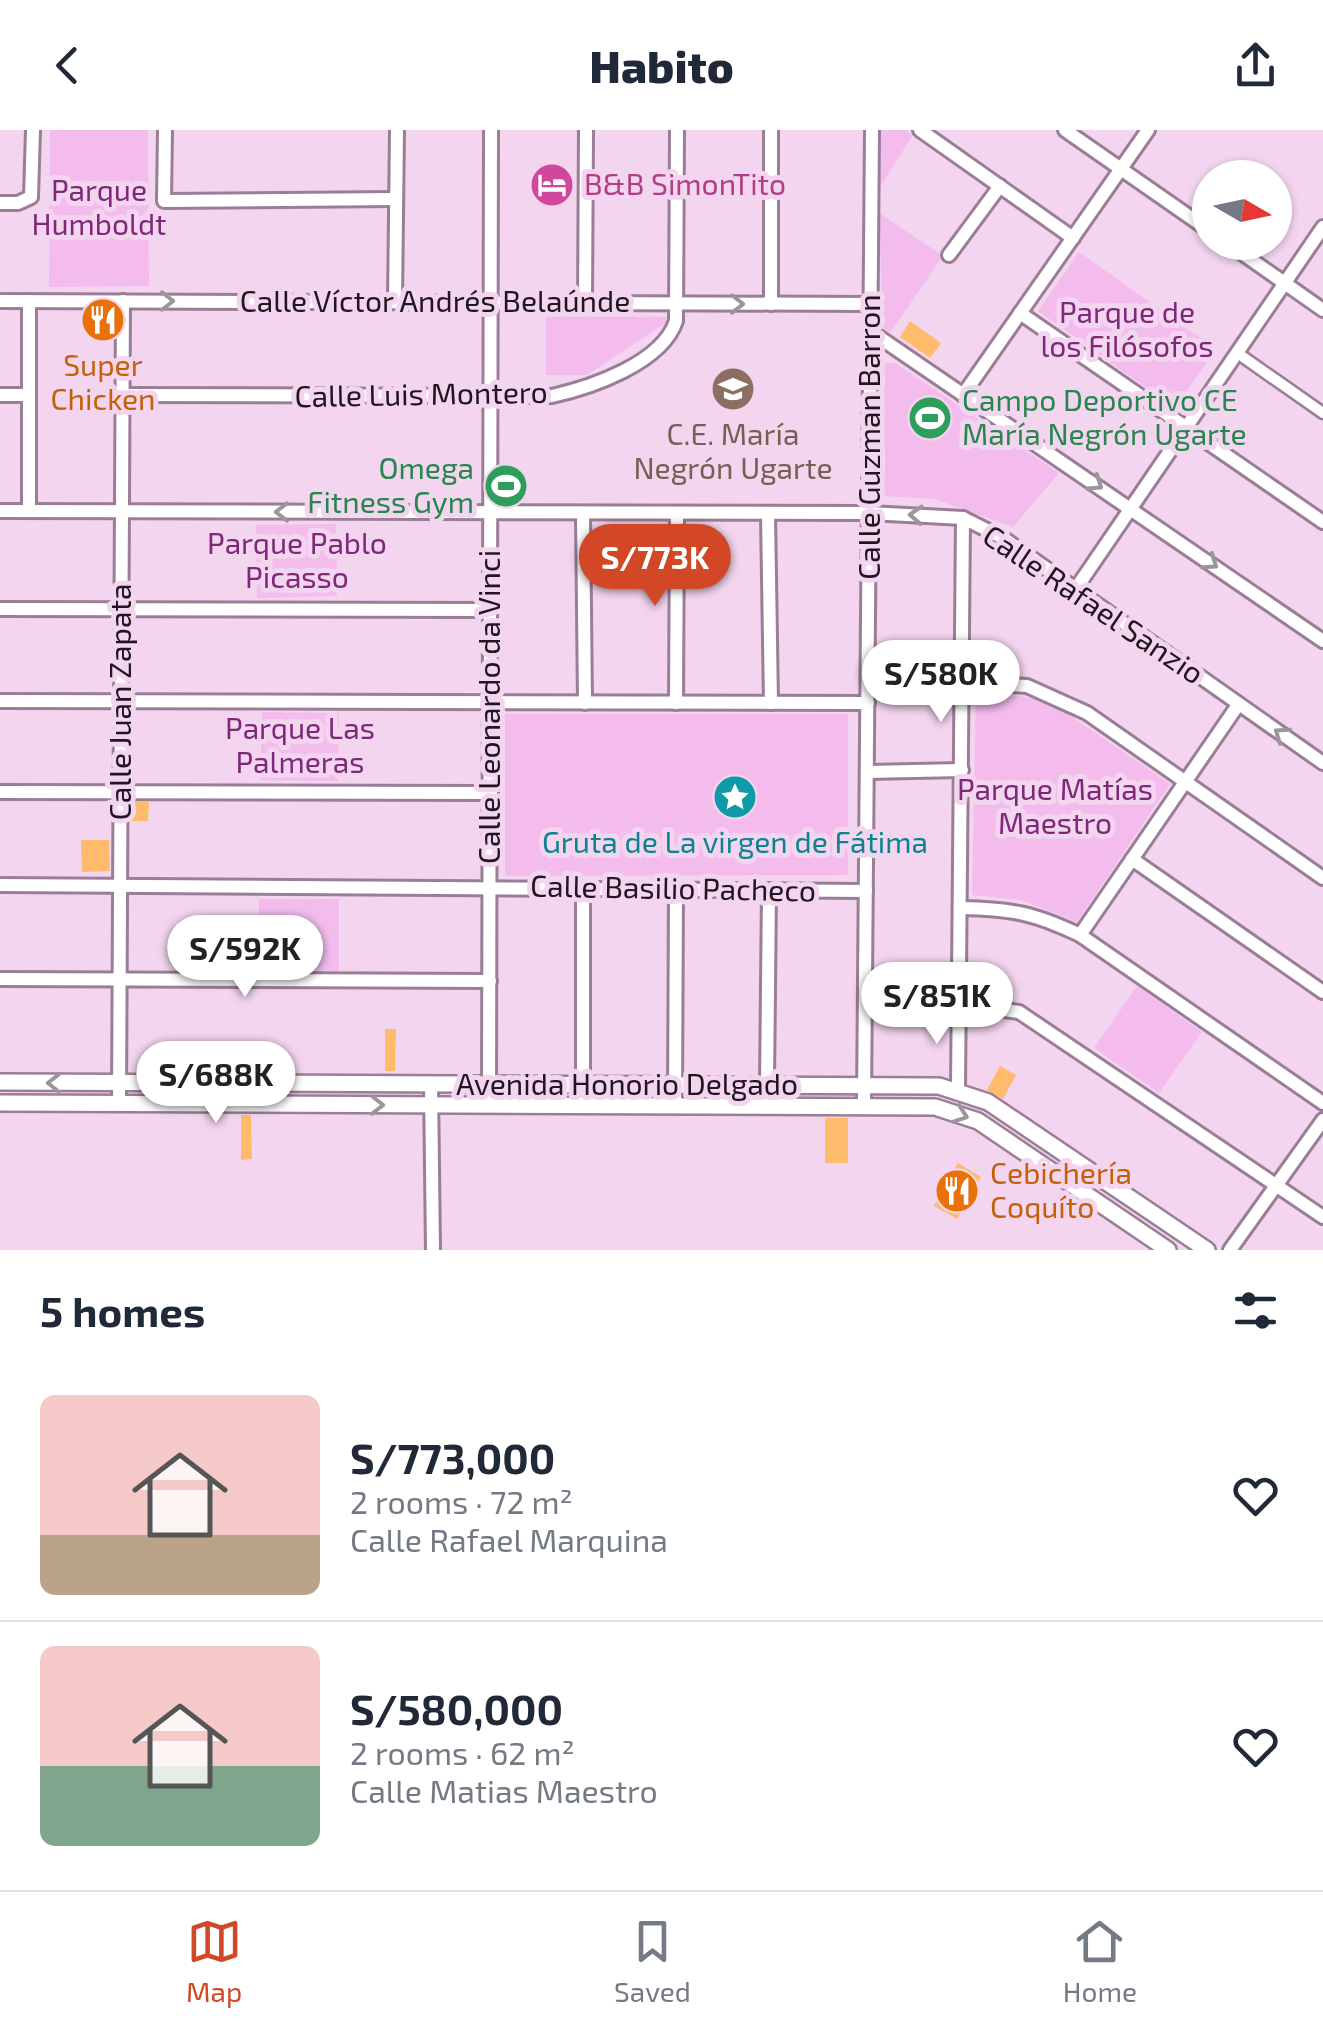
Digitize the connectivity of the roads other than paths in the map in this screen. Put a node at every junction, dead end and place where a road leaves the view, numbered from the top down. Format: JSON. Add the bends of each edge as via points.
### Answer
{"nodes":[{"id":1,"x":33,"y":130,"type":"edge"},
{"id":2,"x":164,"y":130,"type":"edge"},
{"id":3,"x":396,"y":130,"type":"edge"},
{"id":4,"x":491,"y":130,"type":"edge"},
{"id":5,"x":586,"y":130,"type":"edge"},
{"id":6,"x":677,"y":130,"type":"edge"},
{"id":7,"x":771,"y":130,"type":"edge"},
{"id":8,"x":872,"y":130,"type":"edge"},
{"id":9,"x":920,"y":130,"type":"edge"},
{"id":10,"x":1065,"y":130,"type":"edge"},
{"id":11,"x":1148,"y":130,"type":"edge"},
{"id":12,"x":1121,"y":169,"type":"junction"},
{"id":13,"x":1000,"y":186,"type":"junction"},
{"id":14,"x":396,"y":198,"type":"junction"},
{"id":15,"x":0,"y":202,"type":"edge"},
{"id":16,"x":1192,"y":218,"type":"edge"},
{"id":17,"x":1323,"y":227,"type":"edge"},
{"id":18,"x":1073,"y":238,"type":"junction"},
{"id":19,"x":1323,"y":241,"type":"edge"},
{"id":20,"x":950,"y":255,"type":"dead end"},
{"id":21,"x":1251,"y":260,"type":"edge"},
{"id":22,"x":1288,"y":286,"type":"junction"},
{"id":23,"x":0,"y":301,"type":"edge"},
{"id":24,"x":29,"y":301,"type":"junction"},
{"id":25,"x":122,"y":301,"type":"junction"},
{"id":26,"x":395,"y":302,"type":"junction"},
{"id":27,"x":489,"y":303,"type":"junction"},
{"id":28,"x":584,"y":303,"type":"junction"},
{"id":29,"x":678,"y":304,"type":"junction"},
{"id":30,"x":771,"y":304,"type":"junction"},
{"id":31,"x":870,"y":304,"type":"junction"},
{"id":32,"x":1323,"y":310,"type":"edge"},
{"id":33,"x":1020,"y":313,"type":"junction"},
{"id":34,"x":870,"y":331,"type":"junction"},
{"id":35,"x":1240,"y":355,"type":"junction"},
{"id":36,"x":0,"y":395,"type":"edge"},
{"id":37,"x":29,"y":395,"type":"junction"},
{"id":38,"x":122,"y":395,"type":"junction"},
{"id":39,"x":963,"y":395,"type":"junction"},
{"id":40,"x":490,"y":398,"type":"junction"},
{"id":41,"x":1323,"y":413,"type":"edge"},
{"id":42,"x":1190,"y":428,"type":"junction"},
{"id":43,"x":1131,"y":508,"type":"junction"},
{"id":44,"x":122,"y":510,"type":"junction"},
{"id":45,"x":0,"y":511,"type":"edge"},
{"id":46,"x":30,"y":511,"type":"junction"},
{"id":47,"x":489,"y":513,"type":"junction"},
{"id":48,"x":869,"y":513,"type":"junction"},
{"id":49,"x":583,"y":514,"type":"junction"},
{"id":50,"x":677,"y":514,"type":"junction"},
{"id":51,"x":768,"y":515,"type":"junction"},
{"id":52,"x":963,"y":518,"type":"junction"},
{"id":53,"x":1323,"y":522,"type":"edge"},
{"id":54,"x":1075,"y":590,"type":"junction"},
{"id":55,"x":0,"y":609,"type":"edge"},
{"id":56,"x":121,"y":609,"type":"junction"},
{"id":57,"x":490,"y":610,"type":"junction"},
{"id":58,"x":1323,"y":641,"type":"edge"},
{"id":59,"x":963,"y":682,"type":"junction"},
{"id":60,"x":0,"y":701,"type":"edge"},
{"id":61,"x":121,"y":702,"type":"junction"},
{"id":62,"x":676,"y":703,"type":"junction"},
{"id":63,"x":771,"y":703,"type":"junction"},
{"id":64,"x":868,"y":703,"type":"junction"},
{"id":65,"x":492,"y":704,"type":"junction"},
{"id":66,"x":585,"y":704,"type":"junction"},
{"id":67,"x":1238,"y":704,"type":"junction"},
{"id":68,"x":1323,"y":763,"type":"edge"},
{"id":69,"x":962,"y":770,"type":"junction"},
{"id":70,"x":867,"y":772,"type":"junction"},
{"id":71,"x":1185,"y":781,"type":"junction"},
{"id":72,"x":0,"y":792,"type":"edge"},
{"id":73,"x":120,"y":792,"type":"junction"},
{"id":74,"x":490,"y":793,"type":"junction"},
{"id":75,"x":1132,"y":858,"type":"junction"},
{"id":76,"x":1323,"y":878,"type":"edge"},
{"id":77,"x":0,"y":885,"type":"edge"},
{"id":78,"x":120,"y":885,"type":"junction"},
{"id":79,"x":492,"y":887,"type":"junction"},
{"id":80,"x":584,"y":888,"type":"junction"},
{"id":81,"x":676,"y":889,"type":"junction"},
{"id":82,"x":769,"y":890,"type":"junction"},
{"id":83,"x":866,"y":891,"type":"junction"},
{"id":84,"x":961,"y":908,"type":"junction"},
{"id":85,"x":1080,"y":934,"type":"junction"},
{"id":86,"x":120,"y":978,"type":"junction"},
{"id":87,"x":0,"y":979,"type":"edge"},
{"id":88,"x":490,"y":981,"type":"junction"},
{"id":89,"x":1323,"y":992,"type":"edge"},
{"id":90,"x":959,"y":1004,"type":"junction"},
{"id":91,"x":0,"y":1082,"type":"edge"},
{"id":92,"x":119,"y":1083,"type":"junction"},
{"id":93,"x":431,"y":1084,"type":"junction"},
{"id":94,"x":490,"y":1084,"type":"junction"},
{"id":95,"x":584,"y":1084,"type":"junction"},
{"id":96,"x":676,"y":1085,"type":"junction"},
{"id":97,"x":767,"y":1085,"type":"junction"},
{"id":98,"x":864,"y":1085,"type":"junction"},
{"id":99,"x":958,"y":1090,"type":"junction"},
{"id":100,"x":119,"y":1102,"type":"junction"},
{"id":101,"x":0,"y":1103,"type":"edge"},
{"id":102,"x":1323,"y":1103,"type":"edge"},
{"id":103,"x":489,"y":1104,"type":"junction"},
{"id":104,"x":864,"y":1104,"type":"junction"},
{"id":105,"x":431,"y":1105,"type":"junction"},
{"id":106,"x":583,"y":1105,"type":"junction"},
{"id":107,"x":675,"y":1105,"type":"junction"},
{"id":108,"x":1323,"y":1120,"type":"edge"},
{"id":109,"x":1277,"y":1186,"type":"junction"},
{"id":110,"x":1323,"y":1217,"type":"edge"},
{"id":111,"x":432,"y":1250,"type":"edge"},
{"id":112,"x":1168,"y":1250,"type":"edge"},
{"id":113,"x":1207,"y":1250,"type":"edge"},
{"id":114,"x":1230,"y":1250,"type":"edge"}],
"edges":[{"from":1,"to":15,"type":"street","via":[[34,190],[26,200]]},
{"from":2,"to":14,"type":"street","via":[[164,201]]},
{"from":3,"to":14,"type":"street"},
{"from":4,"to":27,"type":"street","name":"Calle Leonardo da Vinci"},
{"from":5,"to":28,"type":"street"},
{"from":6,"to":29,"type":"street"},
{"from":7,"to":30,"type":"street"},
{"from":8,"to":31,"type":"street","name":"Calle Guzman Barron"},
{"from":9,"to":13,"type":"street"},
{"from":10,"to":12,"type":"street"},
{"from":11,"to":12,"type":"street"},
{"from":12,"to":16,"type":"street"},
{"from":12,"to":18,"type":"street"},
{"from":13,"to":18,"type":"street"},
{"from":13,"to":20,"type":"street"},
{"from":14,"to":26,"type":"street"},
{"from":17,"to":22,"type":"street"},
{"from":18,"to":33,"type":"street"},
{"from":19,"to":22,"type":"street"},
{"from":21,"to":22,"type":"street"},
{"from":22,"to":32,"type":"street"},
{"from":22,"to":35,"type":"street"},
{"from":23,"to":24,"type":"street","name":"Calle Víctor Andrés Belaúnde"},
{"from":24,"to":25,"type":"street","name":"Calle Víctor Andrés Belaúnde"},
{"from":24,"to":37,"type":"street"},
{"from":25,"to":26,"type":"street","name":"Calle Víctor Andrés Belaúnde","one_way":true},
{"from":25,"to":38,"type":"street","name":"Calle Juan Zapata"},
{"from":26,"to":27,"type":"street","name":"Calle Víctor Andrés Belaúnde"},
{"from":27,"to":28,"type":"street","name":"Calle Víctor Andrés Belaúnde"},
{"from":27,"to":40,"type":"street","name":"Calle Leonardo da Vinci"},
{"from":28,"to":29,"type":"street","name":"Calle Víctor Andrés Belaúnde"},
{"from":29,"to":30,"type":"street","name":"Calle Víctor Andrés Belaúnde","one_way":true},
{"from":29,"to":40,"type":"street","name":"Calle Luis Montero","via":[[668,338],[623,371],[552,396]]},
{"from":30,"to":31,"type":"street","name":"Calle Víctor Andrés Belaúnde"},
{"from":31,"to":34,"type":"street","name":"Calle Guzman Barron"},
{"from":33,"to":39,"type":"street"},
{"from":33,"to":42,"type":"street"},
{"from":34,"to":39,"type":"street"},
{"from":34,"to":48,"type":"street","name":"Calle Guzman Barron"},
{"from":35,"to":41,"type":"street"},
{"from":35,"to":42,"type":"street"},
{"from":36,"to":37,"type":"street"},
{"from":37,"to":46,"type":"street"},
{"from":38,"to":40,"type":"street","name":"Calle Luis Montero"},
{"from":38,"to":44,"type":"street","name":"Calle Juan Zapata"},
{"from":39,"to":43,"type":"street","one_way":true},
{"from":40,"to":47,"type":"street","name":"Calle Leonardo da Vinci"},
{"from":42,"to":43,"type":"street"},
{"from":42,"to":53,"type":"street"},
{"from":43,"to":54,"type":"street"},
{"from":43,"to":58,"type":"street","one_way":true},
{"from":44,"to":46,"type":"street","name":"Calle Rafael Sanzio"},
{"from":47,"to":44,"type":"street","name":"Calle Rafael Sanzio","one_way":true},
{"from":44,"to":56,"type":"street","name":"Calle Juan Zapata"},
{"from":45,"to":46,"type":"street","name":"Calle Rafael Sanzio"},
{"from":47,"to":49,"type":"street","name":"Calle Rafael Sanzio"},
{"from":47,"to":57,"type":"street","name":"Calle Leonardo da Vinci"},
{"from":48,"to":51,"type":"street","name":"Calle Rafael Sanzio"},
{"from":52,"to":48,"type":"street","name":"Calle Rafael Sanzio","one_way":true},
{"from":48,"to":64,"type":"street","name":"Calle Guzman Barron"},
{"from":49,"to":50,"type":"street","name":"Calle Rafael Sanzio"},
{"from":49,"to":66,"type":"street"},
{"from":50,"to":51,"type":"street","name":"Calle Rafael Sanzio"},
{"from":50,"to":62,"type":"street"},
{"from":51,"to":63,"type":"street"},
{"from":52,"to":54,"type":"street","name":"Calle Rafael Sanzio"},
{"from":52,"to":59,"type":"street"},
{"from":54,"to":67,"type":"street","name":"Calle Rafael Sanzio"},
{"from":55,"to":56,"type":"street"},
{"from":56,"to":57,"type":"street"},
{"from":56,"to":61,"type":"street","name":"Calle Juan Zapata"},
{"from":57,"to":65,"type":"street","name":"Calle Leonardo da Vinci"},
{"from":59,"to":69,"type":"street"},
{"from":59,"to":71,"type":"street","via":[[1027,686],[1061,698]]},
{"from":60,"to":61,"type":"street"},
{"from":61,"to":65,"type":"street"},
{"from":61,"to":73,"type":"street","name":"Calle Juan Zapata"},
{"from":62,"to":63,"type":"street"},
{"from":62,"to":66,"type":"street"},
{"from":63,"to":64,"type":"street"},
{"from":64,"to":70,"type":"street","name":"Calle Guzman Barron"},
{"from":65,"to":66,"type":"street"},
{"from":65,"to":74,"type":"street","name":"Calle Leonardo da Vinci"},
{"from":68,"to":67,"type":"street","name":"Calle Rafael Sanzio","one_way":true},
{"from":67,"to":71,"type":"street"},
{"from":69,"to":70,"type":"street"},
{"from":69,"to":84,"type":"street"},
{"from":70,"to":83,"type":"street","name":"Calle Guzman Barron"},
{"from":71,"to":75,"type":"street"},
{"from":71,"to":76,"type":"street"},
{"from":72,"to":73,"type":"street"},
{"from":73,"to":74,"type":"street"},
{"from":73,"to":78,"type":"street","name":"Calle Juan Zapata"},
{"from":74,"to":79,"type":"street","name":"Calle Leonardo da Vinci"},
{"from":75,"to":85,"type":"street"},
{"from":75,"to":89,"type":"street"},
{"from":77,"to":78,"type":"street","name":"Calle Basilio Pacheco"},
{"from":78,"to":79,"type":"street","name":"Calle Basilio Pacheco"},
{"from":78,"to":86,"type":"street","name":"Calle Juan Zapata"},
{"from":79,"to":80,"type":"street","name":"Calle Basilio Pacheco"},
{"from":79,"to":88,"type":"street","name":"Calle Leonardo da Vinci"},
{"from":80,"to":81,"type":"street","name":"Calle Basilio Pacheco"},
{"from":80,"to":95,"type":"street"},
{"from":81,"to":82,"type":"street","name":"Calle Basilio Pacheco"},
{"from":81,"to":96,"type":"street"},
{"from":82,"to":83,"type":"street","name":"Calle Basilio Pacheco"},
{"from":82,"to":97,"type":"street"},
{"from":83,"to":98,"type":"street","name":"Calle Guzman Barron"},
{"from":84,"to":85,"type":"street","via":[[1010,909]]},
{"from":84,"to":90,"type":"street"},
{"from":85,"to":102,"type":"street"},
{"from":86,"to":87,"type":"street"},
{"from":86,"to":88,"type":"street"},
{"from":86,"to":92,"type":"street","name":"Calle Juan Zapata"},
{"from":88,"to":94,"type":"street","name":"Calle Leonardo da Vinci"},
{"from":90,"to":99,"type":"street"},
{"from":90,"to":109,"type":"street","via":[[1019,1012]]},
{"from":92,"to":91,"type":"street","name":"Avenida Honorio Delgado","one_way":true},
{"from":92,"to":93,"type":"street","name":"Avenida Honorio Delgado"},
{"from":92,"to":100,"type":"street","name":"Calle Juan Zapata"},
{"from":93,"to":94,"type":"street","name":"Avenida Honorio Delgado"},
{"from":93,"to":105,"type":"street"},
{"from":94,"to":95,"type":"street","name":"Avenida Honorio Delgado"},
{"from":94,"to":103,"type":"street","name":"Calle Leonardo da Vinci"},
{"from":95,"to":96,"type":"street","name":"Avenida Honorio Delgado"},
{"from":95,"to":106,"type":"street"},
{"from":96,"to":97,"type":"street","name":"Avenida Honorio Delgado"},
{"from":96,"to":107,"type":"street"},
{"from":97,"to":98,"type":"street","name":"Avenida Honorio Delgado"},
{"from":98,"to":99,"type":"street","name":"Avenida Honorio Delgado"},
{"from":98,"to":104,"type":"street","name":"Calle Guzman Barron"},
{"from":99,"to":113,"type":"street","name":"Avenida Honorio Delgado","via":[[988,1102]]},
{"from":100,"to":101,"type":"street","name":"Avenida Honorio Delgado"},
{"from":100,"to":105,"type":"street","name":"Avenida Honorio Delgado","one_way":true},
{"from":103,"to":105,"type":"street","name":"Avenida Honorio Delgado"},
{"from":103,"to":106,"type":"street","name":"Avenida Honorio Delgado"},
{"from":104,"to":107,"type":"street","name":"Avenida Honorio Delgado"},
{"from":104,"to":112,"type":"street","name":"Avenida Honorio Delgado","one_way":true,"via":[[936,1107],[978,1120]]},
{"from":105,"to":111,"type":"street"},
{"from":106,"to":107,"type":"street","name":"Avenida Honorio Delgado"},
{"from":108,"to":109,"type":"street"},
{"from":109,"to":110,"type":"street"},
{"from":109,"to":114,"type":"street"}]}
